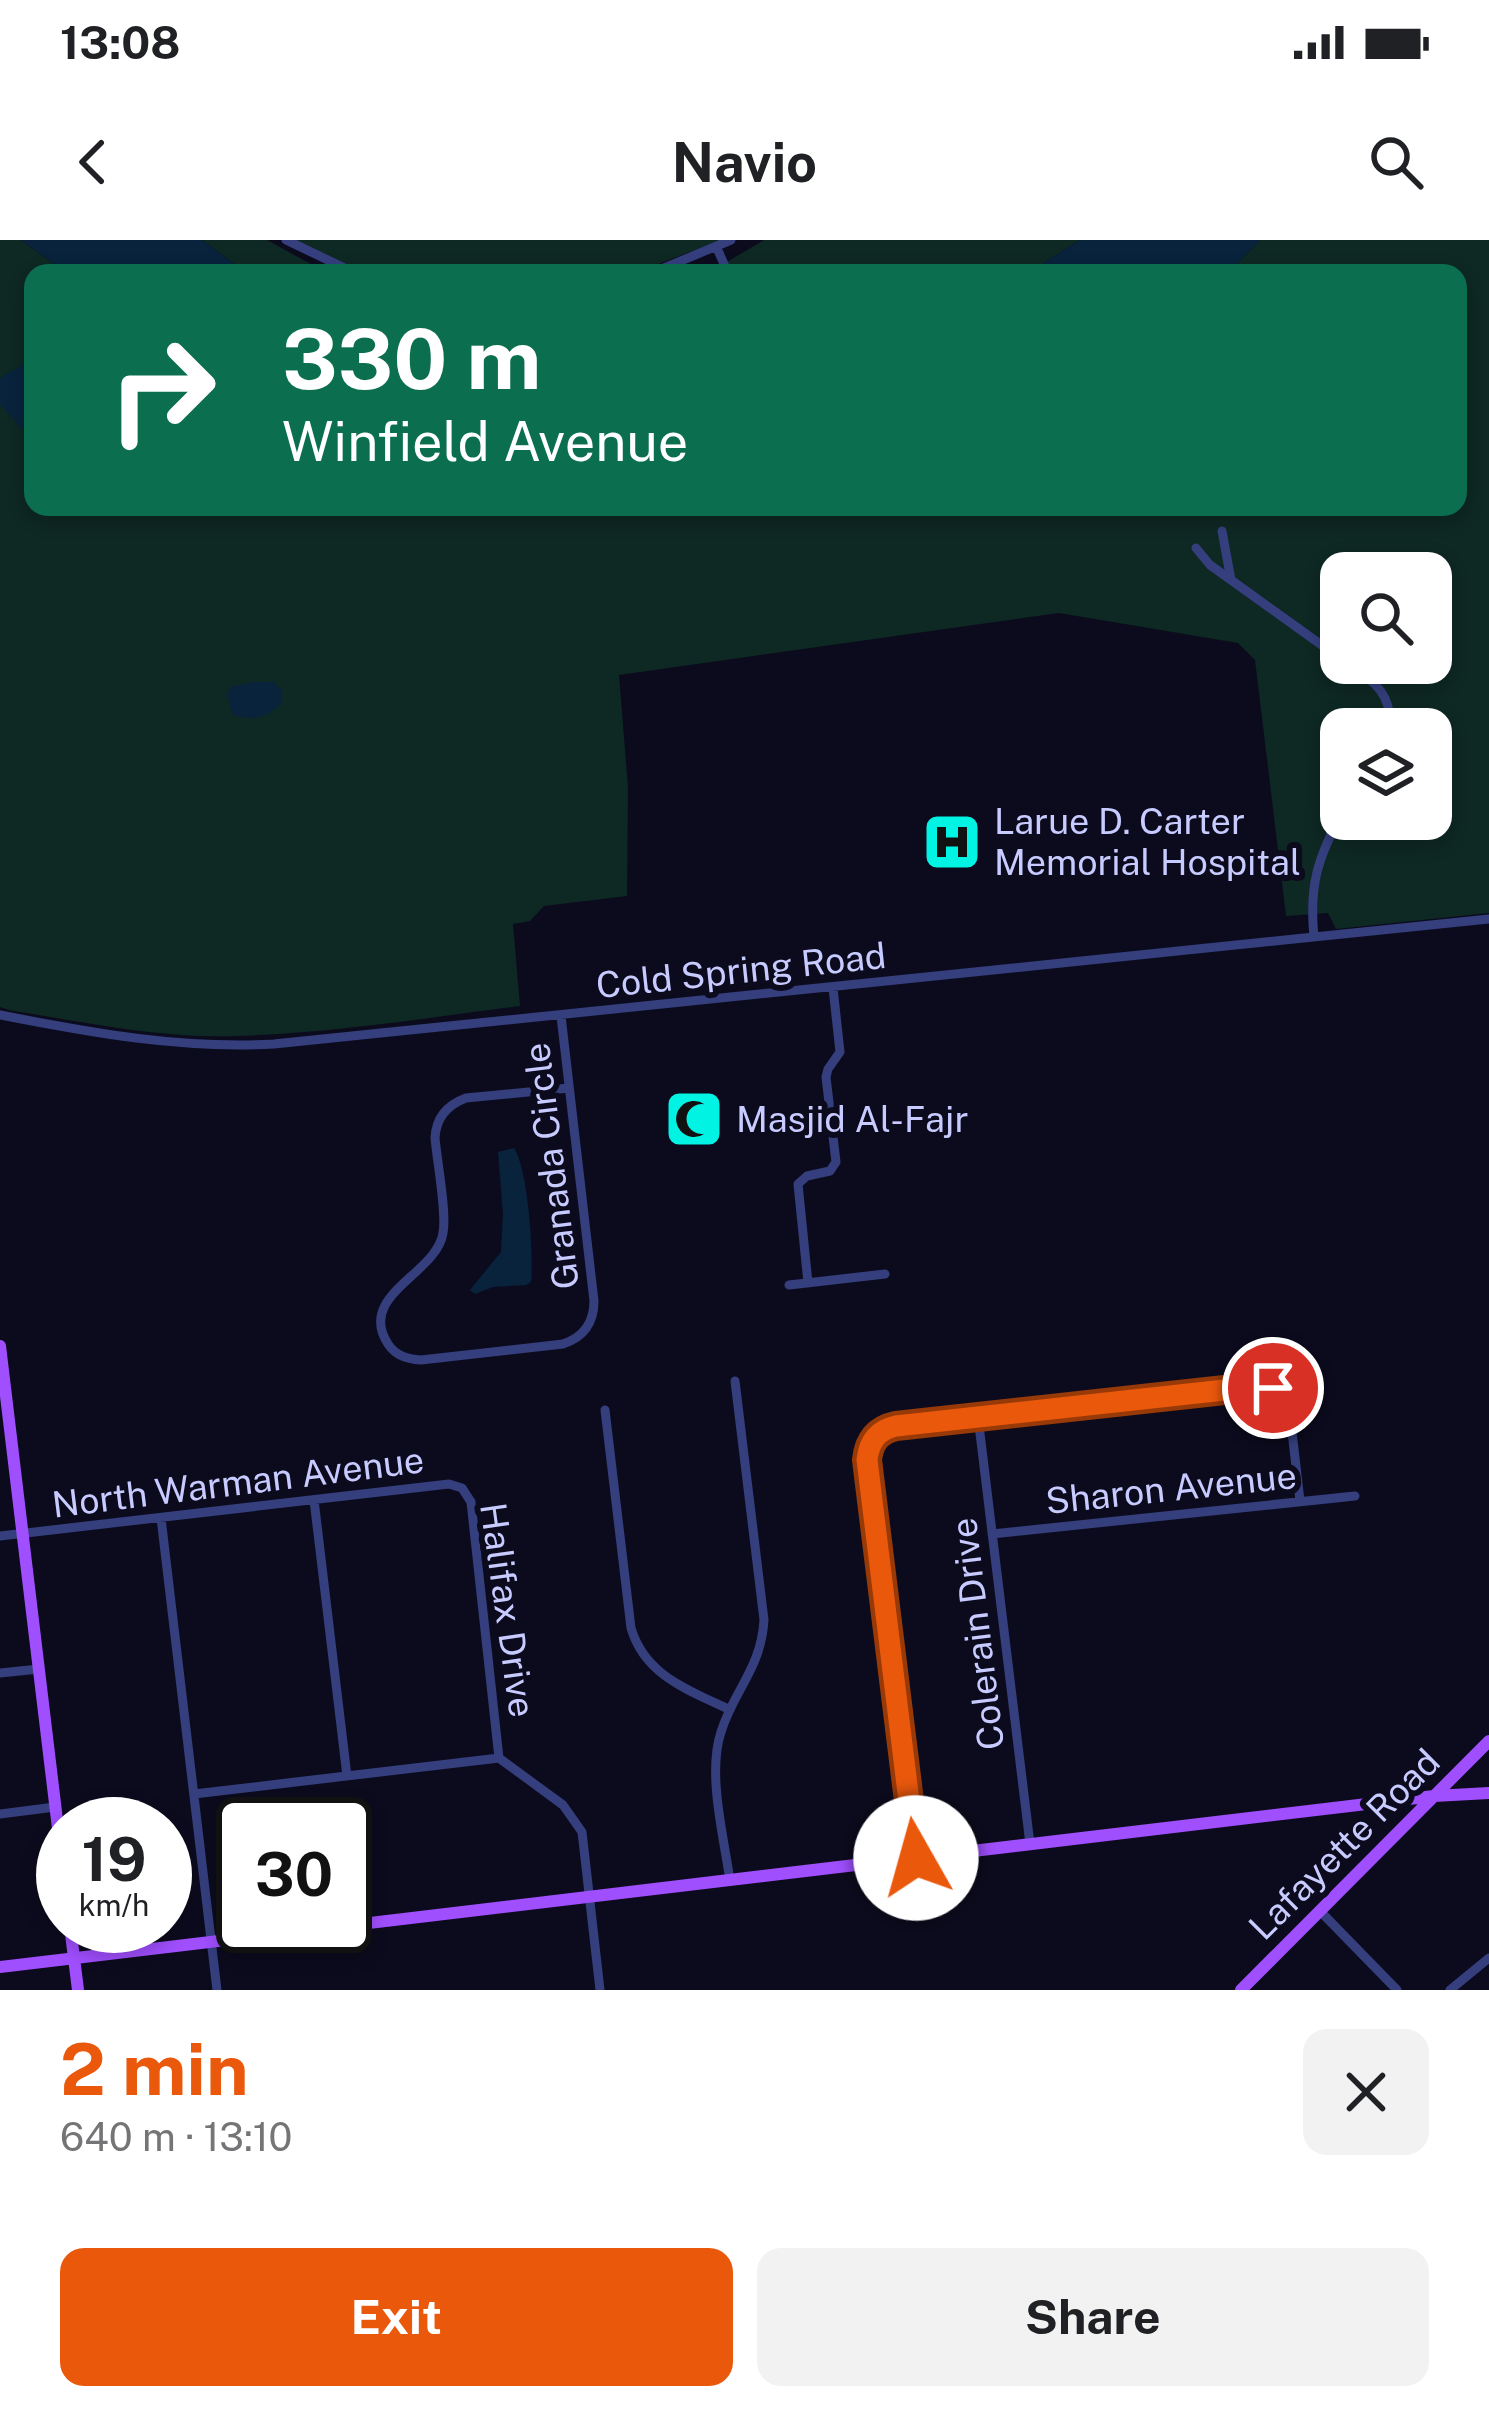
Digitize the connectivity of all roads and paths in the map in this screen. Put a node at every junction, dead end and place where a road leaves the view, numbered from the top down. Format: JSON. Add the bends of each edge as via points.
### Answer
{"nodes":[{"id":1,"x":286,"y":240,"type":"edge"},
{"id":2,"x":731,"y":240,"type":"edge"},
{"id":3,"x":716,"y":246,"type":"junction"},
{"id":4,"x":336,"y":264,"type":"edge"},
{"id":5,"x":673,"y":264,"type":"edge"},
{"id":6,"x":724,"y":264,"type":"edge"},
{"id":7,"x":1222,"y":531,"type":"dead end"},
{"id":8,"x":1196,"y":548,"type":"dead end"},
{"id":9,"x":1231,"y":580,"type":"junction"},
{"id":10,"x":1320,"y":644,"type":"edge"},
{"id":11,"x":1329,"y":840,"type":"edge"},
{"id":12,"x":1489,"y":919,"type":"edge"},
{"id":13,"x":1314,"y":937,"type":"junction"},
{"id":14,"x":833,"y":988,"type":"junction"},
{"id":15,"x":0,"y":1015,"type":"edge"},
{"id":16,"x":561,"y":1016,"type":"junction"},
{"id":17,"x":569,"y":1088,"type":"junction"},
{"id":18,"x":885,"y":1274,"type":"dead end"},
{"id":19,"x":808,"y":1283,"type":"junction"},
{"id":20,"x":789,"y":1285,"type":"dead end"},
{"id":21,"x":0,"y":1346,"type":"edge"},
{"id":22,"x":735,"y":1381,"type":"dead end"},
{"id":23,"x":605,"y":1410,"type":"dead end"},
{"id":24,"x":978,"y":1417,"type":"junction"},
{"id":25,"x":460,"y":1487,"type":"joint"},
{"id":26,"x":1355,"y":1496,"type":"dead end"},
{"id":27,"x":314,"y":1500,"type":"junction"},
{"id":28,"x":1300,"y":1502,"type":"junction"},
{"id":29,"x":161,"y":1518,"type":"junction"},
{"id":30,"x":992,"y":1534,"type":"junction"},
{"id":31,"x":23,"y":1535,"type":"junction"},
{"id":32,"x":0,"y":1536,"type":"edge"},
{"id":33,"x":39,"y":1669,"type":"junction"},
{"id":34,"x":0,"y":1673,"type":"edge"},
{"id":35,"x":730,"y":1710,"type":"junction"},
{"id":36,"x":1489,"y":1741,"type":"edge"},
{"id":37,"x":499,"y":1758,"type":"junction"},
{"id":38,"x":347,"y":1776,"type":"junction"},
{"id":39,"x":1489,"y":1793,"type":"edge"},
{"id":40,"x":194,"y":1794,"type":"junction"},
{"id":41,"x":1434,"y":1796,"type":"junction"},
{"id":42,"x":55,"y":1797,"type":"edge"},
{"id":43,"x":36,"y":1810,"type":"edge"},
{"id":44,"x":0,"y":1814,"type":"edge"},
{"id":45,"x":1030,"y":1844,"type":"junction"},
{"id":46,"x":916,"y":1858,"type":"junction"},
{"id":47,"x":730,"y":1881,"type":"junction"},
{"id":48,"x":590,"y":1898,"type":"junction"},
{"id":49,"x":1320,"y":1911,"type":"junction"},
{"id":50,"x":212,"y":1942,"type":"junction"},
{"id":51,"x":73,"y":1953,"type":"edge"},
{"id":52,"x":74,"y":1958,"type":"junction"},
{"id":53,"x":1489,"y":1958,"type":"edge"},
{"id":54,"x":0,"y":1967,"type":"edge"},
{"id":55,"x":78,"y":1990,"type":"edge"},
{"id":56,"x":218,"y":1990,"type":"edge"},
{"id":57,"x":600,"y":1990,"type":"edge"},
{"id":58,"x":1241,"y":1990,"type":"edge"},
{"id":59,"x":1397,"y":1990,"type":"edge"},
{"id":60,"x":1450,"y":1990,"type":"edge"}],
"edges":[{"from":1,"to":4,"type":"street"},
{"from":2,"to":3,"type":"street"},
{"from":3,"to":5,"type":"street"},
{"from":3,"to":6,"type":"street"},
{"from":7,"to":9,"type":"street"},
{"from":8,"to":9,"type":"street"},
{"from":9,"to":10,"type":"street"},
{"from":11,"to":13,"type":"street","via":[[1312,885]]},
{"from":12,"to":13,"type":"street","name":"Cold Spring Road"},
{"from":13,"to":14,"type":"street","name":"Cold Spring Road"},
{"from":14,"to":16,"type":"street","name":"Cold Spring Road"},
{"from":14,"to":19,"type":"street","via":[[840,1052],[826,1077],[836,1162],[797,1184]]},
{"from":15,"to":16,"type":"street","name":"Cold Spring Road","via":[[218,1046]]},
{"from":16,"to":17,"type":"street","name":"Granada Circle"},
{"from":17,"to":17,"type":"street","name":"Granada Circle","via":[[466,1098],[440,1118],[444,1232],[434,1256],[384,1307],[385,1339],[397,1353],[421,1360],[563,1344],[585,1331],[594,1310]]},
{"from":18,"to":19,"type":"street"},
{"from":19,"to":20,"type":"street"},
{"from":21,"to":31,"type":"main road"},
{"from":22,"to":35,"type":"street","via":[[764,1620],[758,1658]]},
{"from":23,"to":35,"type":"street","via":[[636,1644],[662,1675]]},
{"from":24,"to":28,"type":"street","via":[[1269,1387],[1288,1406]]},
{"from":24,"to":30,"type":"street","name":"Colerain Drive"},
{"from":24,"to":46,"type":"street","via":[[892,1427],[875,1436],[867,1460]]},
{"from":25,"to":27,"type":"street","name":"North Warman Avenue"},
{"from":25,"to":37,"type":"street","name":"Halifax Drive","via":[[471,1502]]},
{"from":26,"to":28,"type":"street","name":"Sharon Avenue"},
{"from":27,"to":29,"type":"street","name":"North Warman Avenue"},
{"from":27,"to":38,"type":"street"},
{"from":28,"to":30,"type":"street","name":"Sharon Avenue"},
{"from":29,"to":31,"type":"street","name":"North Warman Avenue"},
{"from":29,"to":40,"type":"street"},
{"from":30,"to":45,"type":"street","name":"Colerain Drive"},
{"from":31,"to":32,"type":"street","name":"North Warman Avenue"},
{"from":31,"to":33,"type":"main road"},
{"from":33,"to":34,"type":"street"},
{"from":33,"to":42,"type":"main road"},
{"from":35,"to":47,"type":"street","via":[[716,1762]]},
{"from":36,"to":41,"type":"main road","name":"Lafayette Road"},
{"from":37,"to":38,"type":"street"},
{"from":37,"to":48,"type":"street","name":"Halifax Drive","via":[[574,1817]]},
{"from":38,"to":40,"type":"street"},
{"from":39,"to":41,"type":"main road"},
{"from":40,"to":50,"type":"street"},
{"from":41,"to":45,"type":"main road"},
{"from":41,"to":49,"type":"main road","name":"Lafayette Road"},
{"from":43,"to":44,"type":"street"},
{"from":45,"to":46,"type":"main road"},
{"from":46,"to":47,"type":"main road"},
{"from":47,"to":48,"type":"main road"},
{"from":48,"to":50,"type":"main road"},
{"from":48,"to":57,"type":"street","name":"Halifax Drive"},
{"from":49,"to":58,"type":"main road","name":"Lafayette Road"},
{"from":49,"to":59,"type":"street"},
{"from":50,"to":52,"type":"main road"},
{"from":50,"to":56,"type":"street"},
{"from":51,"to":52,"type":"main road"},
{"from":52,"to":54,"type":"main road"},
{"from":52,"to":55,"type":"main road"},
{"from":53,"to":60,"type":"street"}]}
